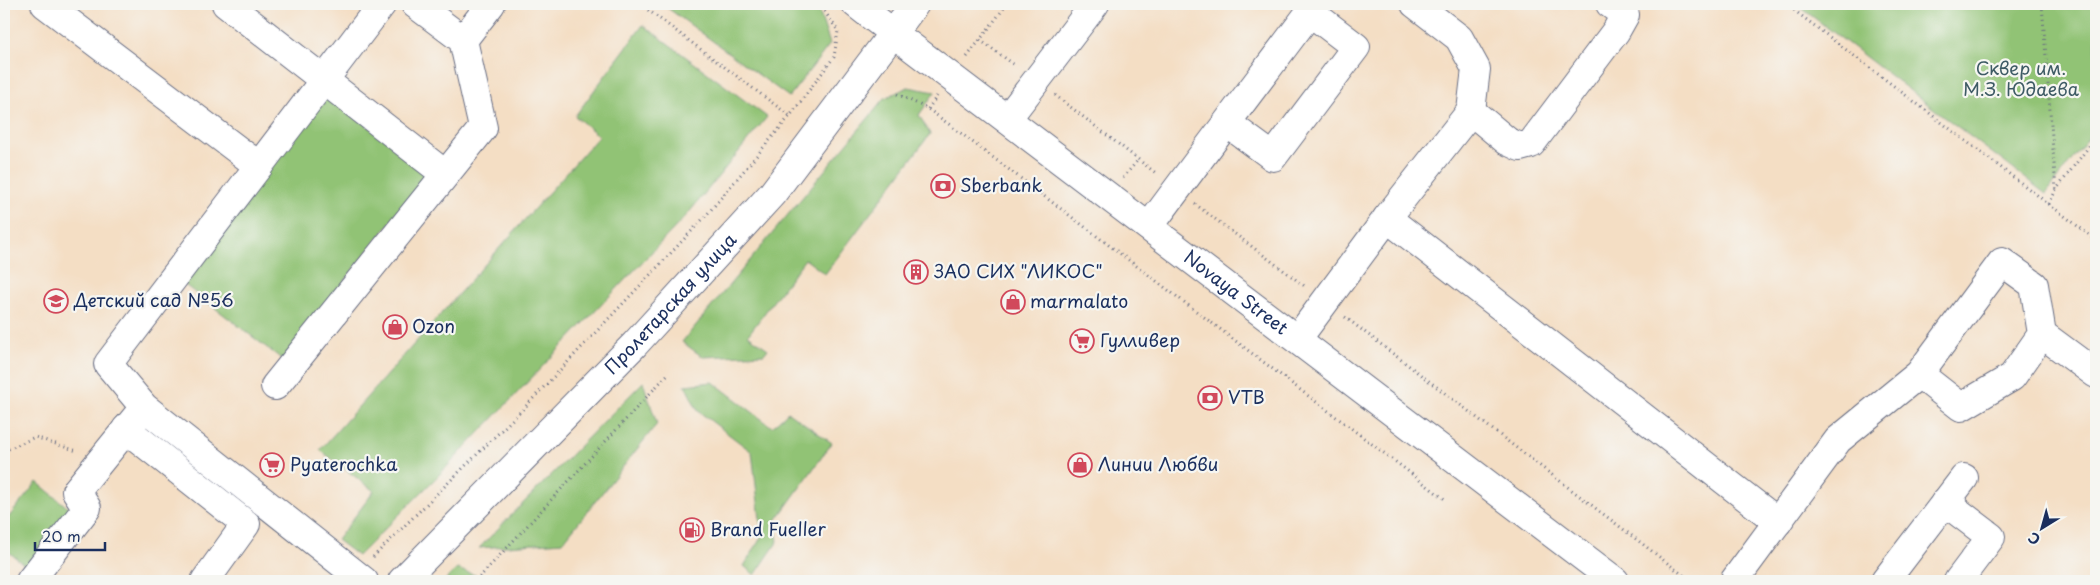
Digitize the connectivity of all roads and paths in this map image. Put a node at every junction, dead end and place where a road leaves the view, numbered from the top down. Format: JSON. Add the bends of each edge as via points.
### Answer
{"nodes":[{"id":1,"x":45,"y":4,"type":"edge"},
{"id":2,"x":226,"y":4,"type":"edge"},
{"id":3,"x":382,"y":4,"type":"edge"},
{"id":4,"x":415,"y":4,"type":"edge"},
{"id":5,"x":491,"y":4,"type":"edge"},
{"id":6,"x":640,"y":4,"type":"edge"},
{"id":7,"x":817,"y":4,"type":"edge"},
{"id":8,"x":856,"y":4,"type":"edge"},
{"id":9,"x":915,"y":4,"type":"edge"},
{"id":10,"x":1007,"y":4,"type":"edge"},
{"id":11,"x":1095,"y":4,"type":"edge"},
{"id":12,"x":1415,"y":4,"type":"edge"},
{"id":13,"x":1786,"y":4,"type":"edge"},
{"id":14,"x":2042,"y":4,"type":"edge"},
{"id":15,"x":1623,"y":7,"type":"edge"},
{"id":16,"x":893,"y":33,"type":"junction"},
{"id":17,"x":463,"y":40,"type":"junction"},
{"id":18,"x":980,"y":40,"type":"dead end"},
{"id":19,"x":324,"y":79,"type":"junction"},
{"id":20,"x":897,"y":94,"type":"dead end"},
{"id":21,"x":1471,"y":111,"type":"junction"},
{"id":22,"x":790,"y":116,"type":"junction"},
{"id":23,"x":1007,"y":119,"type":"junction"},
{"id":24,"x":1227,"y":123,"type":"junction"},
{"id":25,"x":2096,"y":137,"type":"edge"},
{"id":26,"x":259,"y":166,"type":"junction"},
{"id":27,"x":445,"y":174,"type":"junction"},
{"id":28,"x":2056,"y":190,"type":"junction"},
{"id":29,"x":2049,"y":204,"type":"junction"},
{"id":30,"x":1387,"y":218,"type":"junction"},
{"id":31,"x":1149,"y":227,"type":"junction"},
{"id":32,"x":2096,"y":240,"type":"edge"},
{"id":33,"x":2042,"y":334,"type":"junction"},
{"id":34,"x":1298,"y":338,"type":"junction"},
{"id":35,"x":668,"y":374,"type":"dead end"},
{"id":36,"x":1919,"y":374,"type":"junction"},
{"id":37,"x":2096,"y":374,"type":"edge"},
{"id":38,"x":275,"y":386,"type":"dead end"},
{"id":39,"x":144,"y":407,"type":"junction"},
{"id":40,"x":126,"y":429,"type":"junction"},
{"id":41,"x":4,"y":451,"type":"edge"},
{"id":42,"x":102,"y":460,"type":"junction"},
{"id":43,"x":1964,"y":478,"type":"dead end"},
{"id":44,"x":1446,"y":500,"type":"dead end"},
{"id":45,"x":1944,"y":502,"type":"junction"},
{"id":46,"x":1778,"y":522,"type":"junction"},
{"id":47,"x":360,"y":578,"type":"edge"},
{"id":48,"x":30,"y":581,"type":"edge"},
{"id":49,"x":205,"y":581,"type":"edge"},
{"id":50,"x":402,"y":581,"type":"edge"},
{"id":51,"x":476,"y":581,"type":"edge"},
{"id":52,"x":1615,"y":581,"type":"edge"},
{"id":53,"x":1734,"y":581,"type":"edge"},
{"id":54,"x":1885,"y":581,"type":"edge"},
{"id":55,"x":1958,"y":581,"type":"edge"}],
"edges":[{"from":1,"to":26,"type":"street"},
{"from":2,"to":19,"type":"street"},
{"from":3,"to":19,"type":"street"},
{"from":4,"to":17,"type":"street"},
{"from":5,"to":17,"type":"street"},
{"from":6,"to":22,"type":"path"},
{"from":7,"to":22,"type":"path","via":[[838,31],[834,57]]},
{"from":8,"to":16,"type":"street","name":"Novaya Street"},
{"from":9,"to":16,"type":"street","name":"Пролетарская улица"},
{"from":10,"to":18,"type":"path"},
{"from":11,"to":23,"type":"street"},
{"from":12,"to":21,"type":"street","via":[[1459,38],[1476,69]]},
{"from":13,"to":29,"type":"path"},
{"from":14,"to":28,"type":"path"},
{"from":15,"to":21,"type":"street","via":[[1616,31],[1531,144],[1520,146],[1507,141]]},
{"from":16,"to":23,"type":"street","name":"Novaya Street"},
{"from":16,"to":50,"type":"street","name":"Пролетарская улица","via":[[772,194],[634,344]]},
{"from":17,"to":27,"type":"street","via":[[483,128]]},
{"from":19,"to":26,"type":"street"},
{"from":19,"to":27,"type":"street"},
{"from":20,"to":44,"type":"path","via":[[928,109],[950,125]]},
{"from":21,"to":30,"type":"street"},
{"from":22,"to":47,"type":"path","via":[[704,218]]},
{"from":23,"to":31,"type":"street","name":"Novaya Street"},
{"from":24,"to":24,"type":"street","via":[[1310,12],[1356,47],[1273,157]]},
{"from":24,"to":31,"type":"street"},
{"from":25,"to":28,"type":"path"},
{"from":26,"to":39,"type":"street","via":[[108,364]]},
{"from":27,"to":38,"type":"street"},
{"from":28,"to":29,"type":"path"},
{"from":29,"to":32,"type":"path"},
{"from":30,"to":34,"type":"street"},
{"from":30,"to":46,"type":"street"},
{"from":31,"to":34,"type":"street","name":"Novaya Street"},
{"from":33,"to":36,"type":"street","via":[[2012,377],[1960,407]]},
{"from":33,"to":36,"type":"street","via":[[2034,285],[2002,262]]},
{"from":33,"to":37,"type":"street"},
{"from":34,"to":52,"type":"street","name":"Novaya Street"},
{"from":35,"to":51,"type":"path"},
{"from":36,"to":46,"type":"street","via":[[1838,440]]},
{"from":39,"to":40,"type":"street"},
{"from":39,"to":47,"type":"street"},
{"from":40,"to":42,"type":"street"},
{"from":40,"to":49,"type":"street","via":[[246,524]]},
{"from":41,"to":42,"type":"path","via":[[35,437]]},
{"from":42,"to":48,"type":"street","via":[[76,492],[87,508]]},
{"from":43,"to":45,"type":"street"},
{"from":45,"to":54,"type":"street"},
{"from":45,"to":55,"type":"street","via":[[1991,537]]},
{"from":46,"to":53,"type":"street"}]}
